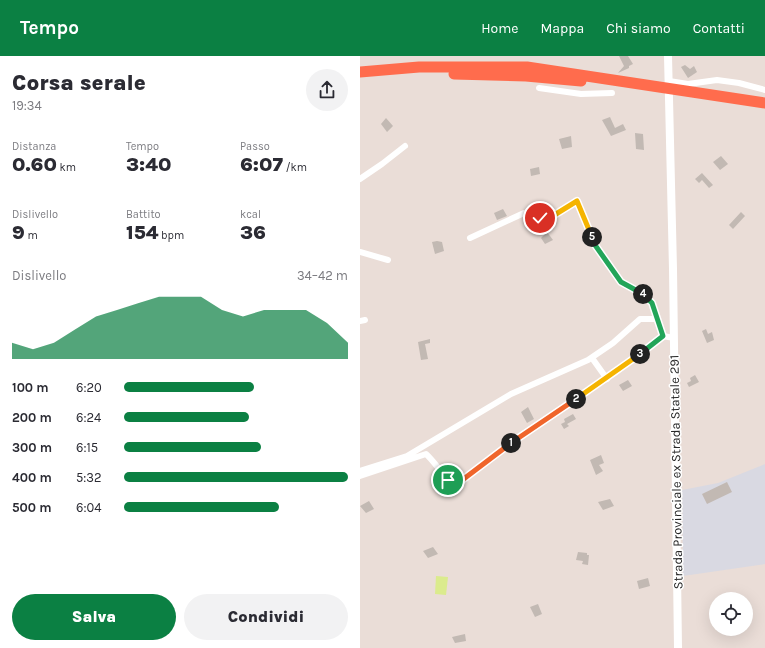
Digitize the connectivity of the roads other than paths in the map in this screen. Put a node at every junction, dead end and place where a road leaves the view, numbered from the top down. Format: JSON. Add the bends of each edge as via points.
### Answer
{"nodes":[{"id":1,"x":668,"y":56,"type":"edge"},
{"id":2,"x":360,"y":72,"type":"edge"},
{"id":3,"x":589,"y":78,"type":"junction"},
{"id":4,"x":360,"y":79,"type":"edge"},
{"id":5,"x":669,"y":81,"type":"junction"},
{"id":6,"x":539,"y":88,"type":"dead end"},
{"id":7,"x":765,"y":90,"type":"edge"},
{"id":8,"x":612,"y":93,"type":"dead end"},
{"id":9,"x":717,"y":98,"type":"junction"},
{"id":10,"x":765,"y":103,"type":"edge"},
{"id":11,"x":765,"y":110,"type":"edge"},
{"id":12,"x":404,"y":146,"type":"dead end"},
{"id":13,"x":360,"y":179,"type":"edge"},
{"id":14,"x":470,"y":238,"type":"dead end"},
{"id":15,"x":360,"y":252,"type":"edge"},
{"id":16,"x":388,"y":260,"type":"dead end"},
{"id":17,"x":658,"y":319,"type":"junction"},
{"id":18,"x":663,"y":336,"type":"junction"},
{"id":19,"x":674,"y":338,"type":"junction"},
{"id":20,"x":592,"y":358,"type":"junction"},
{"id":21,"x":607,"y":379,"type":"junction"},
{"id":22,"x":360,"y":471,"type":"edge"},
{"id":23,"x":360,"y":476,"type":"edge"},
{"id":24,"x":678,"y":648,"type":"edge"}],
"edges":[{"from":1,"to":5,"type":"street","name":"Strada Provinciale ex Strada Statale 291"},
{"from":2,"to":3,"type":"highway","via":[[419,67],[527,66]]},
{"from":3,"to":4,"type":"highway","via":[[424,73]]},
{"from":3,"to":9,"type":"highway"},
{"from":5,"to":7,"type":"street","via":[[688,84],[717,80]]},
{"from":5,"to":19,"type":"street","name":"Strada Provinciale ex Strada Statale 291"},
{"from":6,"to":8,"type":"street","via":[[582,94]]},
{"from":9,"to":10,"type":"highway"},
{"from":9,"to":11,"type":"highway"},
{"from":12,"to":13,"type":"street"},
{"from":14,"to":17,"type":"street","via":[[524,213],[540,218],[556,214],[577,201],[595,245],[621,282],[644,294],[652,303]]},
{"from":15,"to":16,"type":"street"},
{"from":17,"to":18,"type":"street"},
{"from":17,"to":20,"type":"street","via":[[640,319]]},
{"from":18,"to":19,"type":"street"},
{"from":18,"to":21,"type":"street"},
{"from":19,"to":24,"type":"street","name":"Strada Provinciale ex Strada Statale 291"},
{"from":20,"to":21,"type":"street"},
{"from":20,"to":22,"type":"street","via":[[511,394],[407,456]]},
{"from":21,"to":23,"type":"street","via":[[518,438],[457,484],[448,480],[426,454]]}]}
